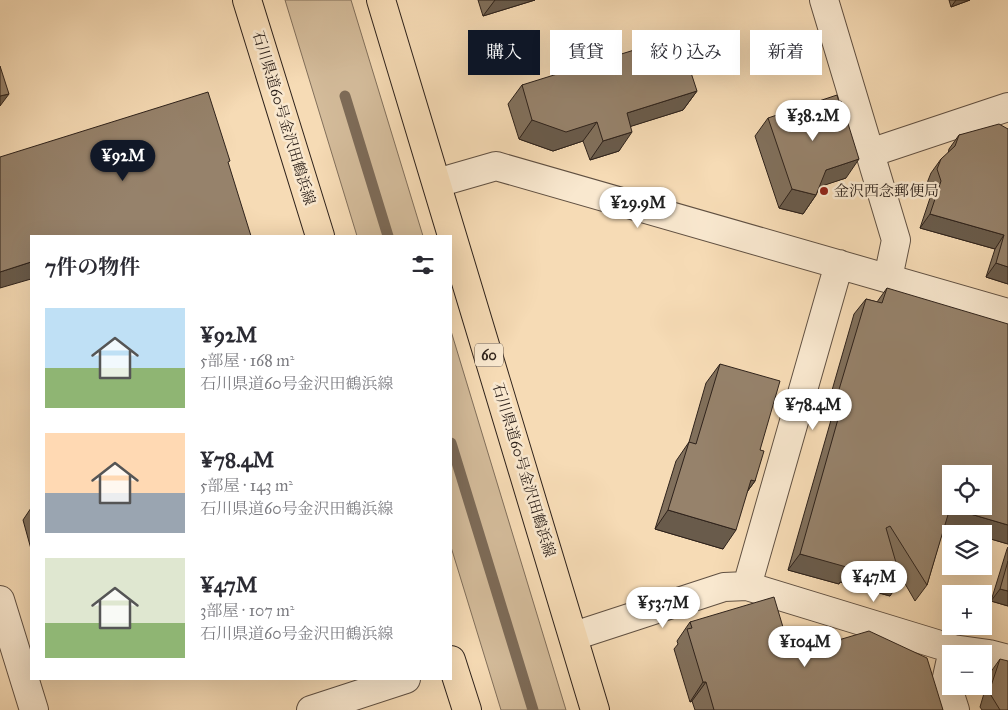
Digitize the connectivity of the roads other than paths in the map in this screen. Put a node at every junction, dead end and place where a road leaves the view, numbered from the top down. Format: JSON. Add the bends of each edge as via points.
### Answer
{"nodes":[{"id":1,"x":247,"y":0,"type":"edge"},
{"id":2,"x":381,"y":0,"type":"edge"},
{"id":3,"x":824,"y":0,"type":"edge"},
{"id":4,"x":1008,"y":106,"type":"edge"},
{"id":5,"x":870,"y":153,"type":"junction"},
{"id":6,"x":437,"y":183,"type":"junction"},
{"id":7,"x":320,"y":235,"type":"edge"},
{"id":8,"x":839,"y":264,"type":"junction"},
{"id":9,"x":888,"y":278,"type":"junction"},
{"id":10,"x":1008,"y":313,"type":"edge"},
{"id":11,"x":747,"y":586,"type":"junction"},
{"id":12,"x":0,"y":600,"type":"edge"},
{"id":13,"x":574,"y":636,"type":"junction"},
{"id":14,"x":942,"y":651,"type":"edge"},
{"id":15,"x":992,"y":655,"type":"edge"},
{"id":16,"x":1008,"y":659,"type":"edge"},
{"id":17,"x":452,"y":662,"type":"edge"},
{"id":18,"x":403,"y":680,"type":"edge"},
{"id":19,"x":950,"y":695,"type":"edge"},
{"id":20,"x":34,"y":710,"type":"edge"},
{"id":21,"x":311,"y":710,"type":"edge"},
{"id":22,"x":467,"y":710,"type":"edge"},
{"id":23,"x":595,"y":710,"type":"edge"},
{"id":24,"x":955,"y":710,"type":"edge"}],
"edges":[{"from":1,"to":7,"type":"main road","name":"石川県道60号金沢田鶴浜線"},
{"from":2,"to":6,"type":"main road","name":"石川県道60号金沢田鶴浜線","number":"60"},
{"from":3,"to":5,"type":"street"},
{"from":4,"to":5,"type":"street"},
{"from":5,"to":9,"type":"street","via":[[896,240]]},
{"from":6,"to":8,"type":"street","via":[[496,166]]},
{"from":6,"to":13,"type":"main road","name":"石川県道60号金沢田鶴浜線","number":"60"},
{"from":8,"to":9,"type":"street"},
{"from":8,"to":11,"type":"street"},
{"from":9,"to":10,"type":"street"},
{"from":11,"to":13,"type":"street","via":[[724,587]]},
{"from":11,"to":14,"type":"street"},
{"from":12,"to":20,"type":"street"},
{"from":13,"to":23,"type":"main road","name":"石川県道60号金沢田鶴浜線","number":"60"},
{"from":15,"to":16,"type":"street"},
{"from":17,"to":22,"type":"main road"},
{"from":18,"to":21,"type":"street"},
{"from":19,"to":24,"type":"street"}]}
